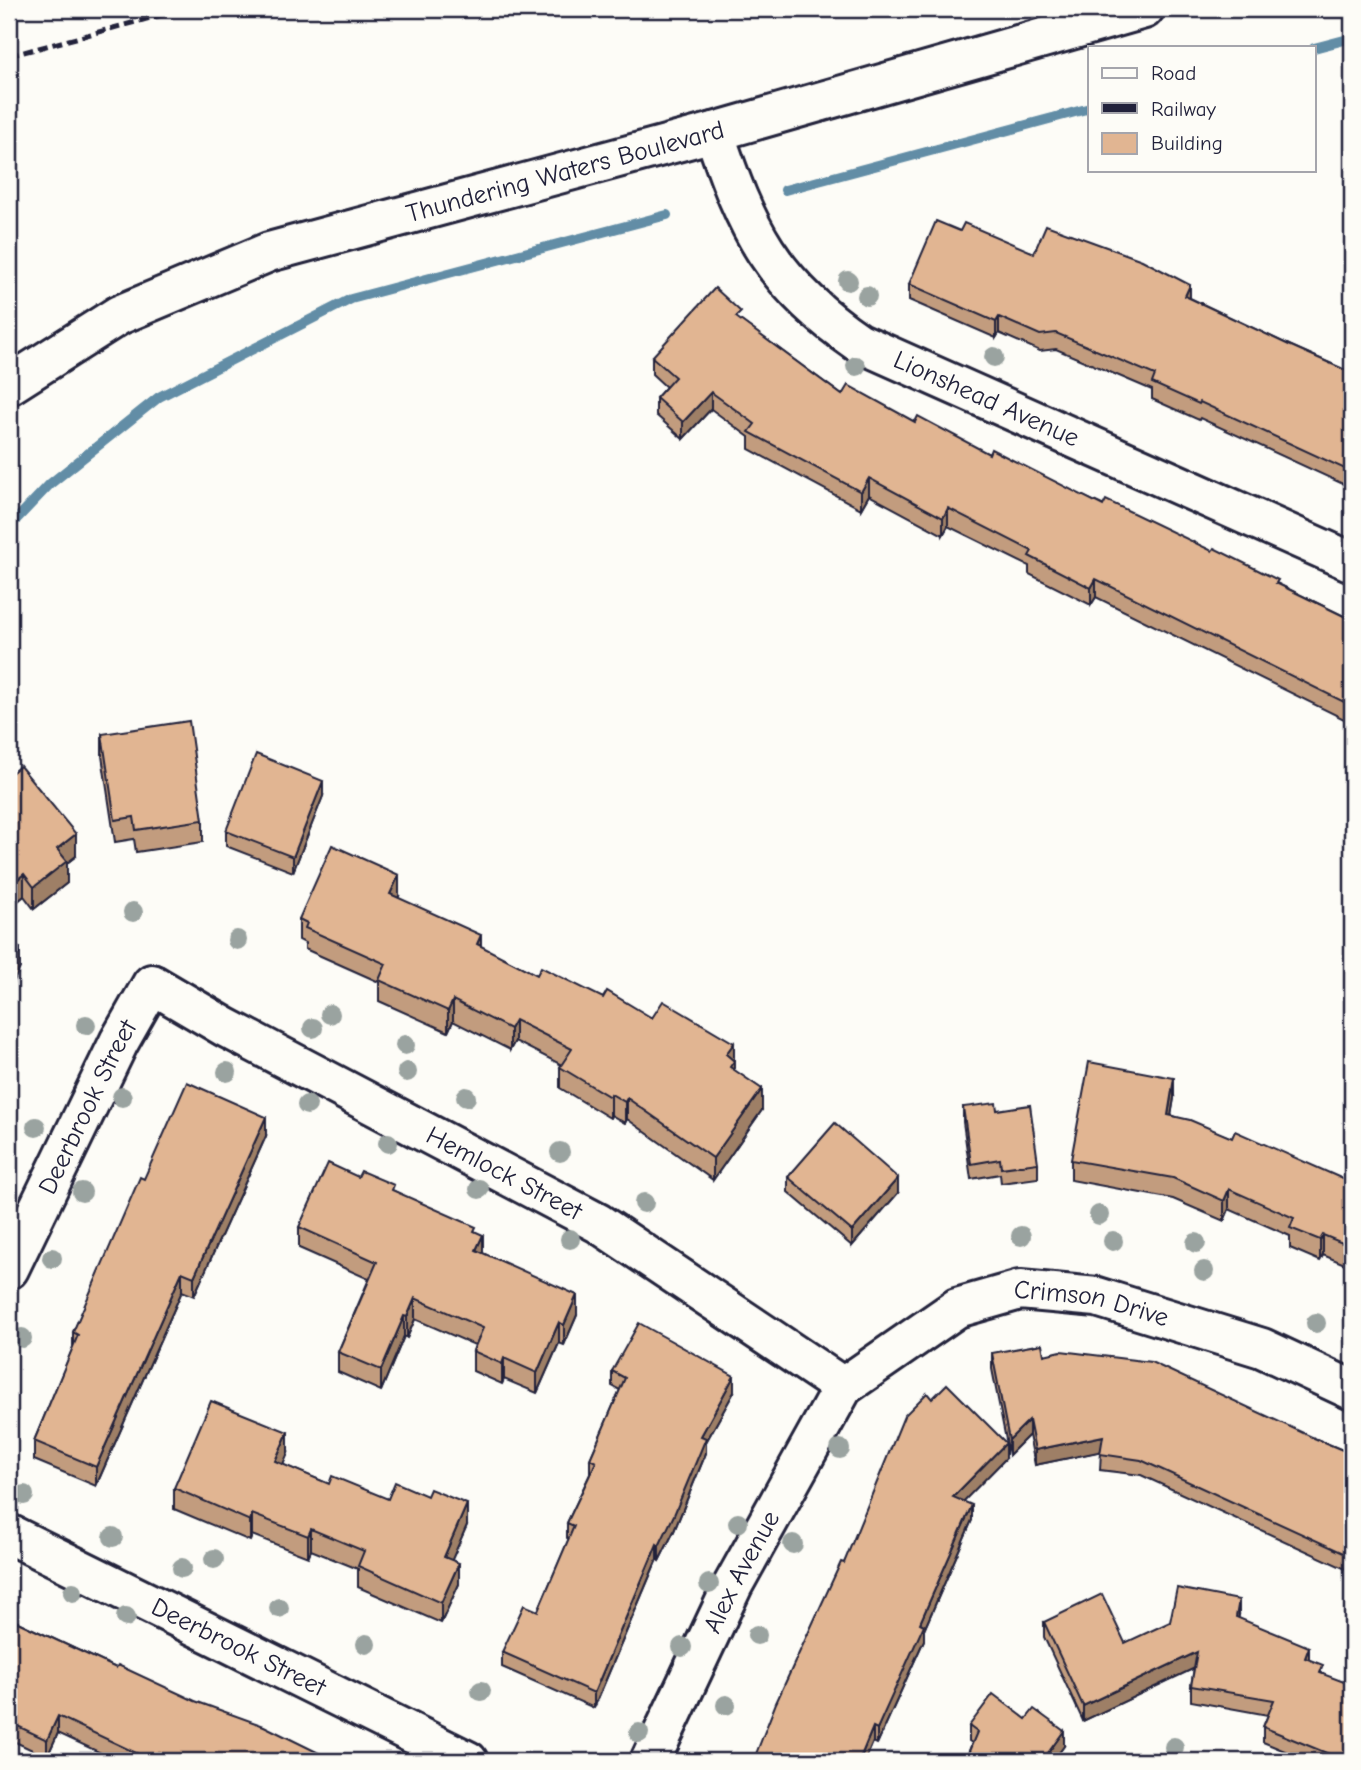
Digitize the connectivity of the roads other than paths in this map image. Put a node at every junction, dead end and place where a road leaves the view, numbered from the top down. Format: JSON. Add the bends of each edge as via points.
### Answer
{"nodes":[{"id":1,"x":1144,"y":9,"type":"edge"},
{"id":2,"x":714,"y":132,"type":"junction"},
{"id":3,"x":9,"y":384,"type":"edge"},
{"id":4,"x":1352,"y":562,"type":"edge"},
{"id":5,"x":152,"y":984,"type":"joint"},
{"id":6,"x":9,"y":1269,"type":"edge"},
{"id":7,"x":843,"y":1387,"type":"junction"},
{"id":8,"x":1352,"y":1390,"type":"edge"},
{"id":9,"x":9,"y":1534,"type":"edge"},
{"id":10,"x":468,"y":1761,"type":"edge"},
{"id":11,"x":650,"y":1761,"type":"edge"}],
"edges":[{"from":1,"to":2,"type":"street","name":"Thundering Waters Boulevard"},
{"from":2,"to":3,"type":"street","name":"Thundering Waters Boulevard","via":[[269,252],[119,315]]},
{"from":2,"to":4,"type":"street","name":"Lionshead Avenue","via":[[733,190],[765,254],[808,304],[858,342]]},
{"from":5,"to":6,"type":"street","name":"Deerbrook Street","via":[[118,1042]]},
{"from":5,"to":7,"type":"street","name":"Hemlock Street","via":[[598,1223]]},
{"from":7,"to":8,"type":"street","name":"Crimson Drive","via":[[957,1308],[1020,1290],[1097,1297],[1262,1349]]},
{"from":7,"to":11,"type":"street","name":"Alex Avenue","via":[[733,1585]]},
{"from":9,"to":10,"type":"street","name":"Deerbrook Street"}]}
